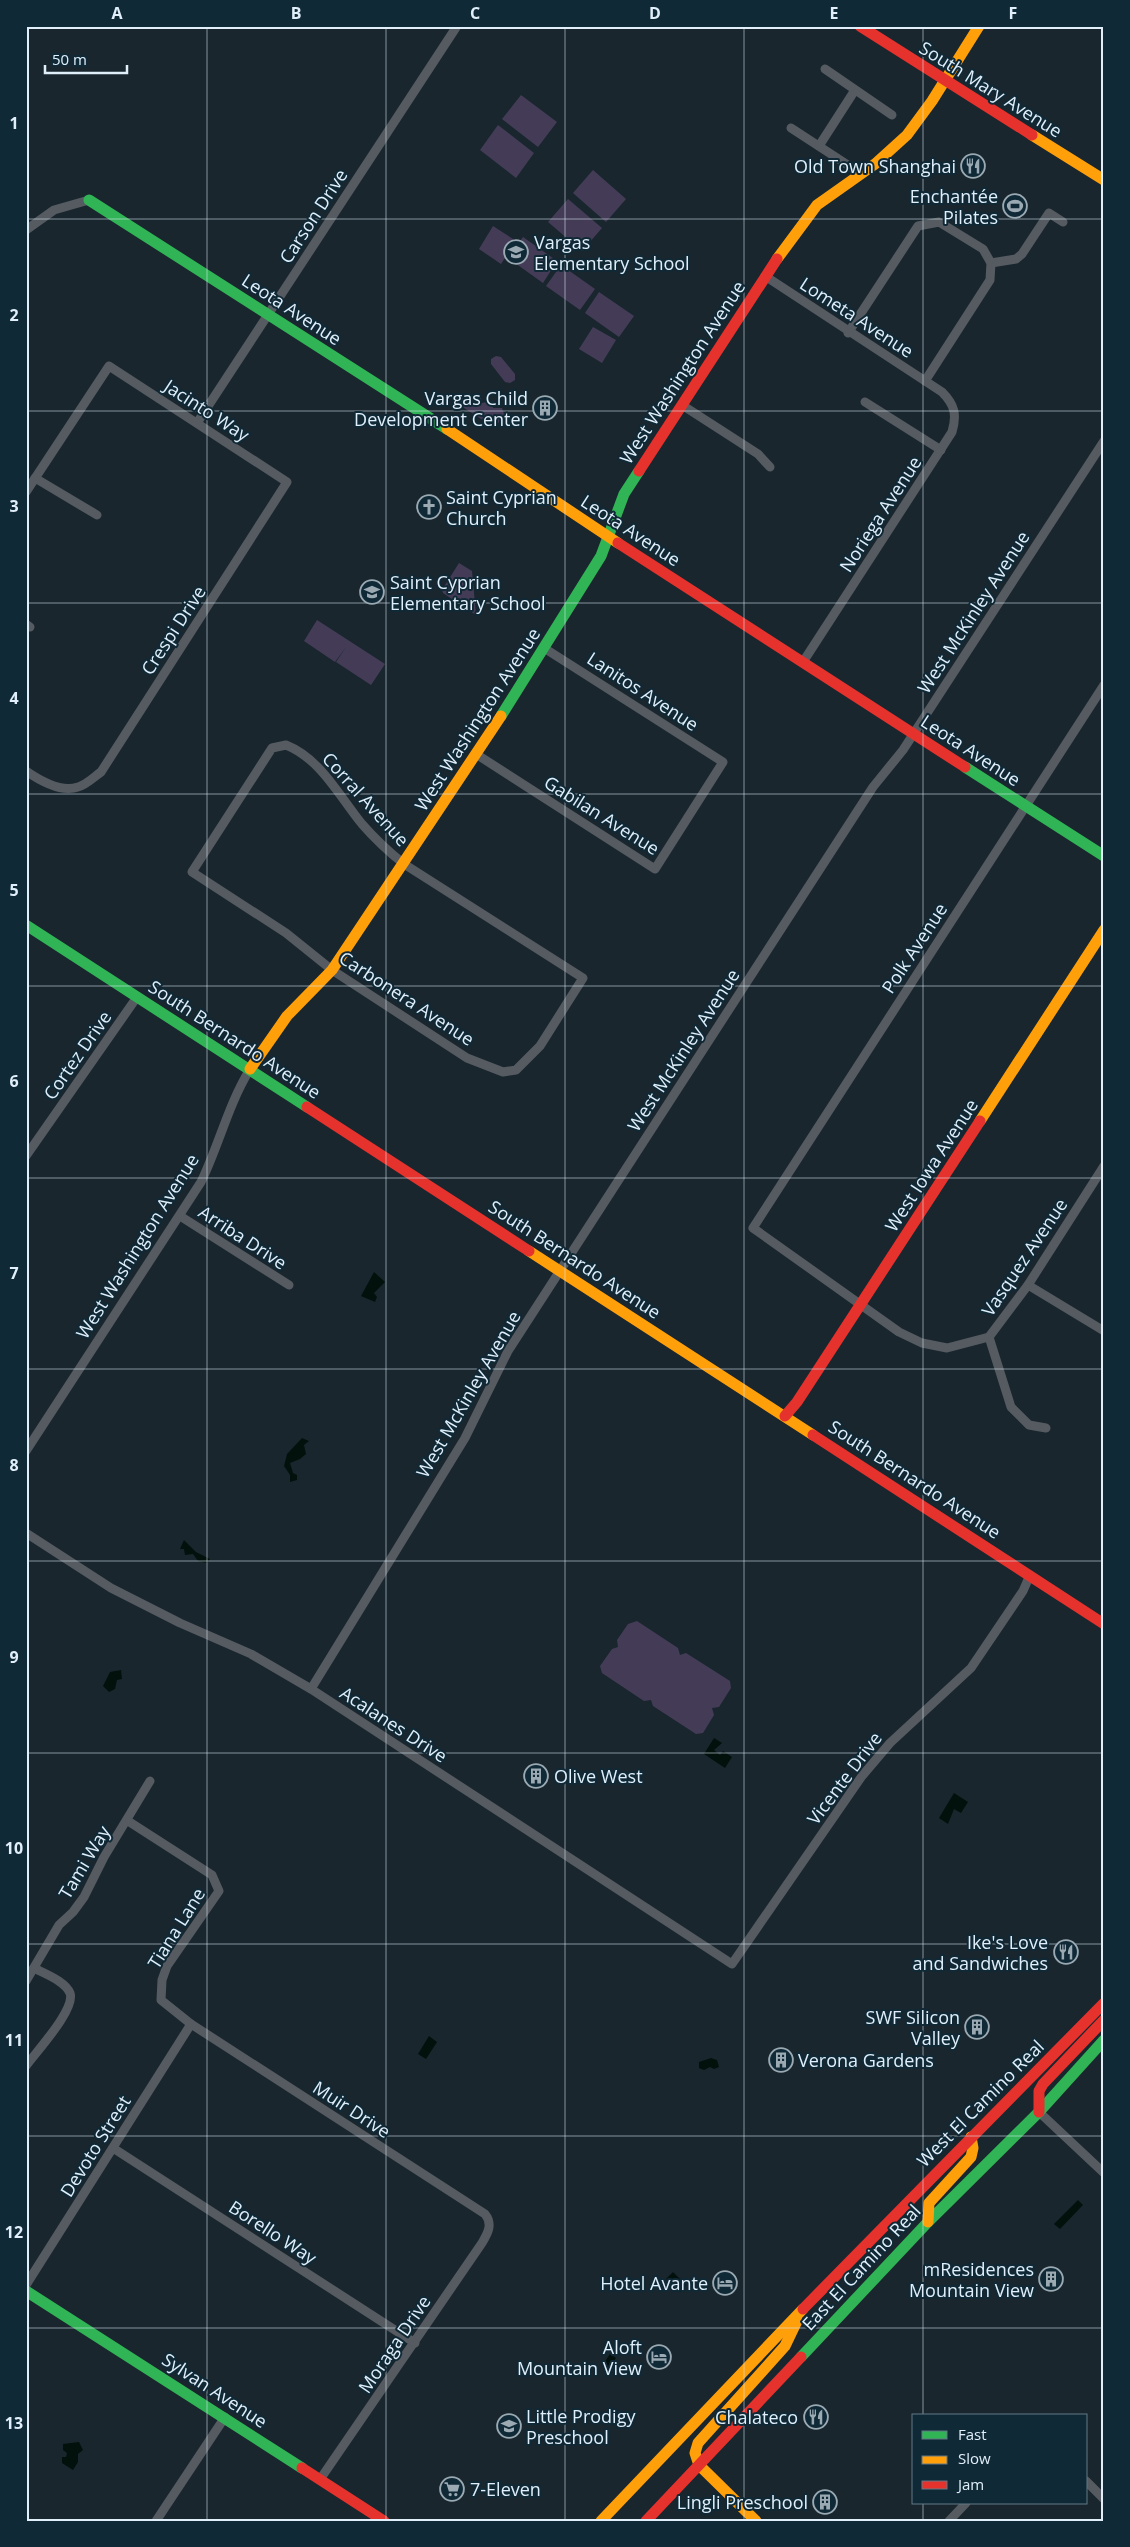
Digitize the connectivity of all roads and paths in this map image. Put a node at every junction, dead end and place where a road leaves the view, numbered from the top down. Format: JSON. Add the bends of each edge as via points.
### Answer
{"nodes":[{"id":1,"x":457,"y":26,"type":"edge"},
{"id":2,"x":860,"y":26,"type":"edge"},
{"id":3,"x":979,"y":26,"type":"edge"},
{"id":4,"x":825,"y":69,"type":"dead end"},
{"id":5,"x":943,"y":81,"type":"junction"},
{"id":6,"x":855,"y":90,"type":"junction"},
{"id":7,"x":892,"y":115,"type":"dead end"},
{"id":8,"x":791,"y":128,"type":"dead end"},
{"id":9,"x":819,"y":146,"type":"junction"},
{"id":10,"x":860,"y":173,"type":"junction"},
{"id":11,"x":1104,"y":180,"type":"edge"},
{"id":12,"x":89,"y":200,"type":"joint"},
{"id":13,"x":1063,"y":222,"type":"dead end"},
{"id":14,"x":26,"y":230,"type":"edge"},
{"id":15,"x":991,"y":263,"type":"junction"},
{"id":16,"x":765,"y":276,"type":"junction"},
{"id":17,"x":268,"y":314,"type":"junction"},
{"id":18,"x":848,"y":333,"type":"junction"},
{"id":19,"x":928,"y":383,"type":"junction"},
{"id":20,"x":865,"y":402,"type":"dead end"},
{"id":21,"x":682,"y":405,"type":"junction"},
{"id":22,"x":197,"y":423,"type":"junction"},
{"id":23,"x":1104,"y":441,"type":"edge"},
{"id":24,"x":941,"y":450,"type":"junction"},
{"id":25,"x":770,"y":467,"type":"dead end"},
{"id":26,"x":35,"y":478,"type":"junction"},
{"id":27,"x":287,"y":482,"type":"joint"},
{"id":28,"x":26,"y":492,"type":"edge"},
{"id":29,"x":98,"y":515,"type":"dead end"},
{"id":30,"x":607,"y":536,"type":"junction"},
{"id":31,"x":544,"y":648,"type":"junction"},
{"id":32,"x":803,"y":662,"type":"junction"},
{"id":33,"x":1104,"y":685,"type":"edge"},
{"id":34,"x":914,"y":734,"type":"junction"},
{"id":35,"x":476,"y":754,"type":"junction"},
{"id":36,"x":723,"y":762,"type":"joint"},
{"id":37,"x":26,"y":771,"type":"edge"},
{"id":38,"x":1026,"y":806,"type":"junction"},
{"id":39,"x":1104,"y":856,"type":"edge"},
{"id":40,"x":404,"y":864,"type":"junction"},
{"id":41,"x":192,"y":872,"type":"joint"},
{"id":42,"x":26,"y":925,"type":"edge"},
{"id":43,"x":1104,"y":930,"type":"edge"},
{"id":44,"x":332,"y":970,"type":"junction"},
{"id":45,"x":583,"y":978,"type":"joint"},
{"id":46,"x":137,"y":997,"type":"junction"},
{"id":47,"x":250,"y":1069,"type":"junction"},
{"id":48,"x":26,"y":1156,"type":"edge"},
{"id":49,"x":1104,"y":1166,"type":"edge"},
{"id":50,"x":180,"y":1216,"type":"junction"},
{"id":51,"x":753,"y":1228,"type":"joint"},
{"id":52,"x":560,"y":1270,"type":"junction"},
{"id":53,"x":289,"y":1285,"type":"dead end"},
{"id":54,"x":1028,"y":1285,"type":"junction"},
{"id":55,"x":861,"y":1305,"type":"junction"},
{"id":56,"x":1104,"y":1331,"type":"edge"},
{"id":57,"x":989,"y":1337,"type":"junction"},
{"id":58,"x":784,"y":1416,"type":"junction"},
{"id":59,"x":1046,"y":1428,"type":"dead end"},
{"id":60,"x":26,"y":1451,"type":"edge"},
{"id":61,"x":26,"y":1533,"type":"edge"},
{"id":62,"x":1030,"y":1576,"type":"junction"},
{"id":63,"x":1104,"y":1624,"type":"edge"},
{"id":64,"x":312,"y":1689,"type":"junction"},
{"id":65,"x":150,"y":1781,"type":"dead end"},
{"id":66,"x":128,"y":1821,"type":"junction"},
{"id":67,"x":732,"y":1964,"type":"joint"},
{"id":68,"x":34,"y":1968,"type":"junction"},
{"id":69,"x":26,"y":1981,"type":"edge"},
{"id":70,"x":1104,"y":2002,"type":"edge"},
{"id":71,"x":1104,"y":2020,"type":"edge"},
{"id":72,"x":191,"y":2024,"type":"junction"},
{"id":73,"x":1104,"y":2040,"type":"edge"},
{"id":74,"x":26,"y":2066,"type":"edge"},
{"id":75,"x":1039,"y":2112,"type":"junction"},
{"id":76,"x":971,"y":2137,"type":"junction"},
{"id":77,"x":113,"y":2148,"type":"junction"},
{"id":78,"x":1104,"y":2172,"type":"edge"},
{"id":79,"x":928,"y":2222,"type":"junction"},
{"id":80,"x":490,"y":2225,"type":"joint"},
{"id":81,"x":882,"y":2228,"type":"joint"},
{"id":82,"x":26,"y":2285,"type":"edge"},
{"id":83,"x":26,"y":2291,"type":"edge"},
{"id":84,"x":802,"y":2309,"type":"junction"},
{"id":85,"x":415,"y":2343,"type":"junction"},
{"id":86,"x":225,"y":2416,"type":"junction"},
{"id":87,"x":699,"y":2465,"type":"junction"},
{"id":88,"x":321,"y":2478,"type":"junction"},
{"id":89,"x":1088,"y":2483,"type":"edge"},
{"id":90,"x":1104,"y":2498,"type":"edge"},
{"id":91,"x":965,"y":2504,"type":"edge"},
{"id":92,"x":156,"y":2521,"type":"edge"},
{"id":93,"x":384,"y":2521,"type":"edge"},
{"id":94,"x":601,"y":2521,"type":"edge"},
{"id":95,"x":646,"y":2521,"type":"edge"},
{"id":96,"x":756,"y":2521,"type":"edge"},
{"id":97,"x":949,"y":2521,"type":"edge"}],
"edges":[{"from":1,"to":17,"type":"street","name":"Carson Drive"},
{"from":2,"to":5,"type":"street","name":"South Mary Avenue"},
{"from":3,"to":5,"type":"street","name":"West Washington Avenue"},
{"from":4,"to":6,"type":"street"},
{"from":5,"to":10,"type":"street","name":"West Washington Avenue","via":[[907,135],[876,164]]},
{"from":5,"to":11,"type":"street","name":"South Mary Avenue"},
{"from":6,"to":7,"type":"street"},
{"from":6,"to":9,"type":"street"},
{"from":8,"to":9,"type":"street"},
{"from":9,"to":10,"type":"street"},
{"from":10,"to":16,"type":"street","name":"West Washington Avenue","via":[[817,205]]},
{"from":12,"to":14,"type":"street","via":[[54,210]]},
{"from":12,"to":17,"type":"street","name":"Leota Avenue"},
{"from":13,"to":15,"type":"street","via":[[1049,213],[1022,254],[1016,259]]},
{"from":15,"to":18,"type":"street","via":[[983,249],[939,222],[918,226]]},
{"from":15,"to":19,"type":"street","via":[[990,280]]},
{"from":16,"to":18,"type":"street","name":"Lometa Avenue"},
{"from":16,"to":21,"type":"street","name":"West Washington Avenue"},
{"from":17,"to":22,"type":"street","name":"Carson Drive"},
{"from":17,"to":30,"type":"street","name":"Leota Avenue"},
{"from":18,"to":19,"type":"street","name":"Lometa Avenue"},
{"from":19,"to":24,"type":"street","name":"Noriega Avenue","via":[[950,400],[956,412],[952,432]]},
{"from":20,"to":24,"type":"street"},
{"from":21,"to":25,"type":"street","via":[[758,454]]},
{"from":21,"to":30,"type":"street","name":"West Washington Avenue","via":[[624,494]]},
{"from":22,"to":26,"type":"street","name":"Jacinto Way","via":[[109,366]]},
{"from":22,"to":27,"type":"street","name":"Jacinto Way"},
{"from":23,"to":34,"type":"street","name":"West McKinley Avenue"},
{"from":24,"to":32,"type":"street","name":"Noriega Avenue"},
{"from":26,"to":28,"type":"street"},
{"from":26,"to":29,"type":"street"},
{"from":27,"to":37,"type":"street","name":"Crespi Drive","via":[[101,772],[77,788],[42,782]]},
{"from":30,"to":31,"type":"street","name":"West Washington Avenue","via":[[601,556]]},
{"from":30,"to":32,"type":"street","name":"Leota Avenue"},
{"from":31,"to":35,"type":"street","name":"West Washington Avenue"},
{"from":31,"to":36,"type":"street","name":"Lanitos Avenue"},
{"from":32,"to":34,"type":"street","name":"Leota Avenue"},
{"from":33,"to":38,"type":"street","name":"Polk Avenue"},
{"from":34,"to":38,"type":"street","name":"Leota Avenue"},
{"from":34,"to":52,"type":"street","name":"West McKinley Avenue","via":[[873,787]]},
{"from":35,"to":36,"type":"street","name":"Gabilan Avenue","via":[[654,869]]},
{"from":35,"to":40,"type":"street","name":"West Washington Avenue"},
{"from":38,"to":39,"type":"street","name":"Leota Avenue"},
{"from":38,"to":51,"type":"street","name":"Polk Avenue"},
{"from":40,"to":41,"type":"street","name":"Corral Avenue","via":[[362,824],[319,768],[300,751],[286,745],[272,748]]},
{"from":40,"to":44,"type":"street","name":"West Washington Avenue"},
{"from":40,"to":45,"type":"street","name":"Corral Avenue"},
{"from":41,"to":44,"type":"street","name":"Carbonera Avenue","via":[[286,932]]},
{"from":42,"to":46,"type":"street","name":"South Bernardo Avenue"},
{"from":43,"to":55,"type":"street","name":"West Iowa Avenue"},
{"from":44,"to":45,"type":"street","name":"Carbonera Avenue","via":[[467,1058],[503,1072],[516,1070],[540,1046]]},
{"from":44,"to":47,"type":"street","name":"West Washington Avenue","via":[[286,1016]]},
{"from":46,"to":47,"type":"street","name":"South Bernardo Avenue"},
{"from":46,"to":48,"type":"street","name":"Cortez Drive"},
{"from":47,"to":50,"type":"street","name":"West Washington Avenue","via":[[230,1106],[216,1152]]},
{"from":47,"to":52,"type":"street","name":"South Bernardo Avenue"},
{"from":49,"to":54,"type":"street","name":"Vasquez Avenue"},
{"from":50,"to":53,"type":"street","name":"Arriba Drive"},
{"from":50,"to":60,"type":"street","name":"West Washington Avenue"},
{"from":51,"to":55,"type":"street","name":"Vasquez Avenue"},
{"from":52,"to":58,"type":"street","name":"South Bernardo Avenue"},
{"from":52,"to":64,"type":"street","name":"West McKinley Avenue","via":[[508,1351],[465,1438]]},
{"from":54,"to":56,"type":"street"},
{"from":54,"to":57,"type":"street","name":"Vasquez Avenue"},
{"from":55,"to":57,"type":"street","name":"Vasquez Avenue","via":[[874,1317],[922,1343],[947,1348]]},
{"from":55,"to":58,"type":"street","name":"West Iowa Avenue","via":[[798,1402]]},
{"from":57,"to":59,"type":"street","via":[[1011,1407],[1029,1425]]},
{"from":58,"to":62,"type":"street","name":"South Bernardo Avenue"},
{"from":61,"to":64,"type":"street","name":"Acalanes Drive","via":[[111,1588],[252,1654]]},
{"from":62,"to":63,"type":"street","name":"South Bernardo Avenue"},
{"from":62,"to":67,"type":"street","name":"Vicente Drive","via":[[971,1668],[890,1743],[862,1776]]},
{"from":64,"to":67,"type":"street","name":"Acalanes Drive"},
{"from":65,"to":66,"type":"street","name":"Tami Way"},
{"from":66,"to":68,"type":"street","name":"Tami Way","via":[[104,1857],[84,1897],[59,1925]]},
{"from":66,"to":72,"type":"street","name":"Tiana Lane","via":[[212,1875],[217,1884],[219,1892],[176,1953],[162,1980],[161,2000]]},
{"from":68,"to":69,"type":"street","name":"Tami Way"},
{"from":68,"to":74,"type":"street","via":[[65,1986],[71,2001],[62,2019]]},
{"from":70,"to":76,"type":"street","name":"West El Camino Real"},
{"from":71,"to":75,"type":"street","via":[[1043,2084],[1039,2091]]},
{"from":72,"to":77,"type":"street","name":"Devoto Street"},
{"from":72,"to":80,"type":"street","name":"Muir Drive","via":[[485,2214]]},
{"from":73,"to":75,"type":"street","name":"East El Camino Real"},
{"from":75,"to":78,"type":"street"},
{"from":75,"to":79,"type":"street","name":"East El Camino Real"},
{"from":76,"to":79,"type":"street","via":[[971,2157],[930,2203]]},
{"from":76,"to":81,"type":"street","name":"West El Camino Real"},
{"from":77,"to":82,"type":"street","name":"Devoto Street"},
{"from":77,"to":85,"type":"street","name":"Borello Way"},
{"from":79,"to":87,"type":"street","name":"East El Camino Real"},
{"from":80,"to":85,"type":"street","name":"Moraga Drive","via":[[482,2243]]},
{"from":81,"to":84,"type":"street","name":"East El Camino Real"},
{"from":83,"to":86,"type":"street","name":"Sylvan Avenue"},
{"from":84,"to":87,"type":"street","via":[[784,2346],[695,2447]]},
{"from":84,"to":94,"type":"street","name":"East El Camino Real"},
{"from":85,"to":88,"type":"street","name":"Moraga Drive"},
{"from":86,"to":88,"type":"street","name":"Sylvan Avenue"},
{"from":86,"to":92,"type":"street"},
{"from":87,"to":95,"type":"street","name":"East El Camino Real"},
{"from":87,"to":96,"type":"street"},
{"from":88,"to":93,"type":"street","name":"Sylvan Avenue"},
{"from":89,"to":90,"type":"street"},
{"from":91,"to":97,"type":"street"}]}
